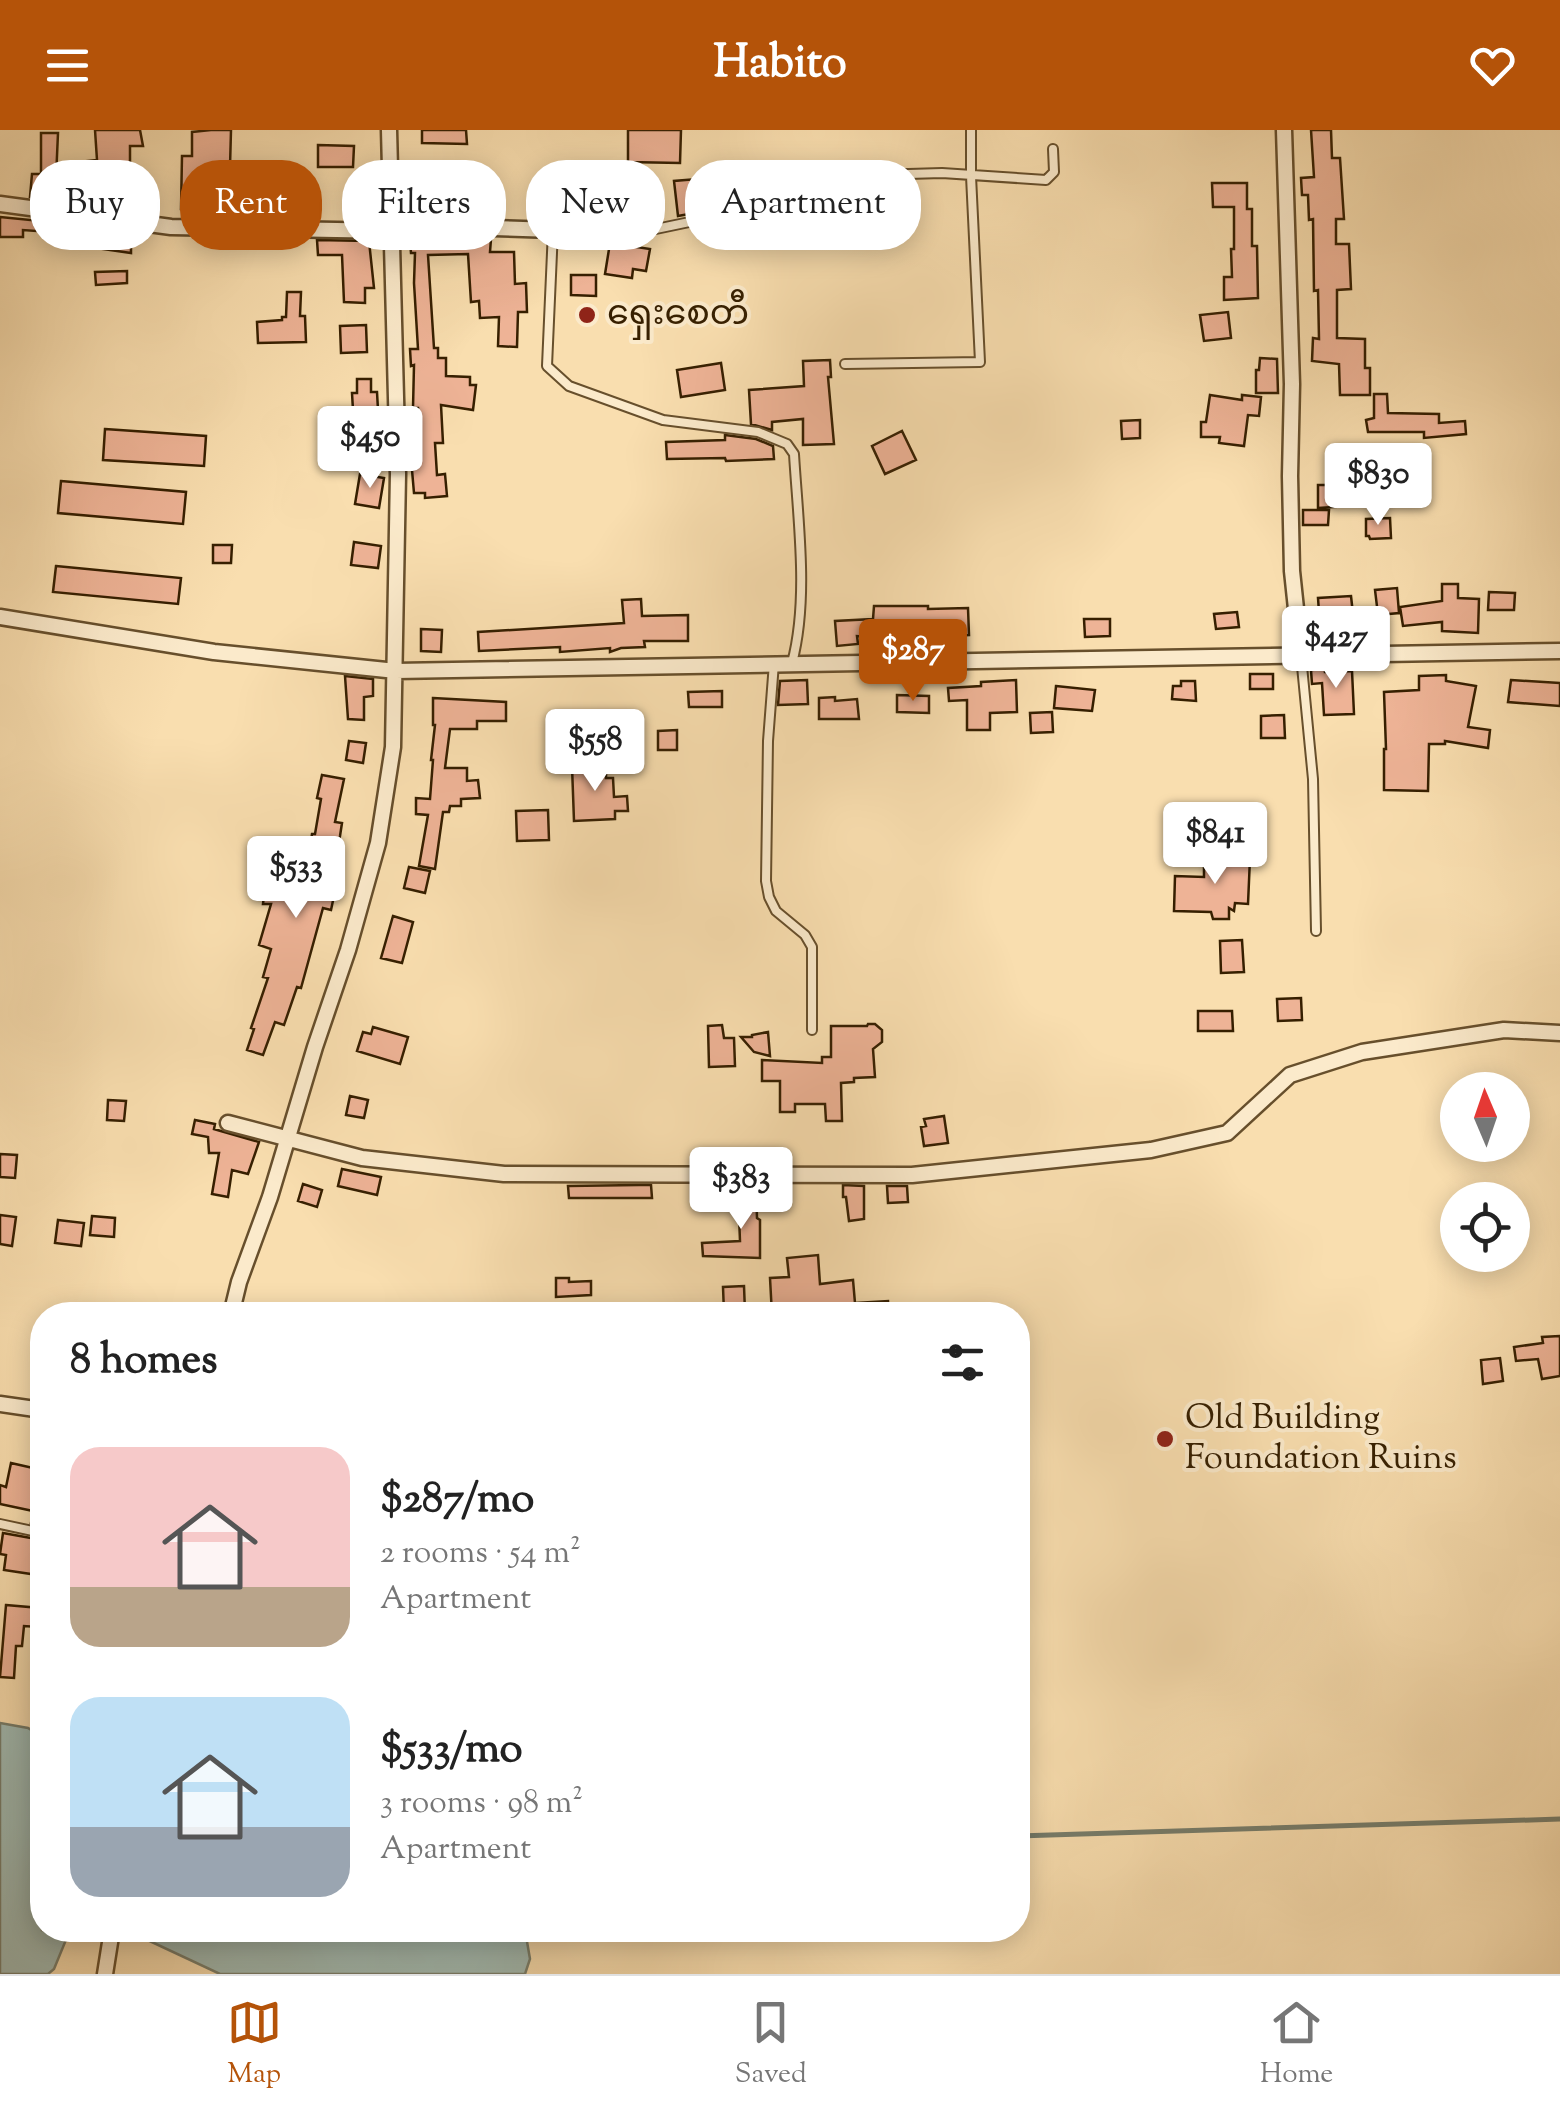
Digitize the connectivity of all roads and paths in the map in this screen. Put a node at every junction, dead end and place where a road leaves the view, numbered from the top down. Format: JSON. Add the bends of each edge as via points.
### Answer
{"nodes":[{"id":1,"x":389,"y":130,"type":"edge"},
{"id":2,"x":971,"y":130,"type":"edge"},
{"id":3,"x":1284,"y":130,"type":"edge"},
{"id":4,"x":1053,"y":149,"type":"dead end"},
{"id":5,"x":389,"y":160,"type":"edge"},
{"id":6,"x":971,"y":176,"type":"junction"},
{"id":7,"x":0,"y":204,"type":"edge"},
{"id":8,"x":665,"y":228,"type":"edge"},
{"id":9,"x":342,"y":230,"type":"edge"},
{"id":10,"x":391,"y":250,"type":"edge"},
{"id":11,"x":552,"y":250,"type":"edge"},
{"id":12,"x":845,"y":364,"type":"dead end"},
{"id":13,"x":0,"y":617,"type":"edge"},
{"id":14,"x":1560,"y":651,"type":"edge"},
{"id":15,"x":1301,"y":656,"type":"junction"},
{"id":16,"x":774,"y":663,"type":"junction"},
{"id":17,"x":792,"y":663,"type":"junction"},
{"id":18,"x":396,"y":671,"type":"junction"},
{"id":19,"x":1316,"y":931,"type":"dead end"},
{"id":20,"x":812,"y":1030,"type":"dead end"},
{"id":21,"x":1560,"y":1033,"type":"edge"},
{"id":22,"x":228,"y":1124,"type":"dead end"},
{"id":23,"x":288,"y":1140,"type":"junction"},
{"id":24,"x":234,"y":1302,"type":"edge"},
{"id":25,"x":0,"y":1404,"type":"edge"},
{"id":26,"x":30,"y":1408,"type":"edge"},
{"id":27,"x":0,"y":1524,"type":"edge"},
{"id":28,"x":30,"y":1530,"type":"edge"},
{"id":29,"x":110,"y":1942,"type":"edge"},
{"id":30,"x":106,"y":1974,"type":"edge"}],
"edges":[{"from":1,"to":5,"type":"street"},
{"from":2,"to":6,"type":"lane"},
{"from":3,"to":15,"type":"street","via":[[1292,571]]},
{"from":4,"to":6,"type":"lane","via":[[1054,172],[1046,180]]},
{"from":6,"to":8,"type":"lane","via":[[785,169],[723,215]]},
{"from":6,"to":12,"type":"lane","via":[[980,362]]},
{"from":7,"to":9,"type":"street","via":[[172,227]]},
{"from":10,"to":18,"type":"street"},
{"from":11,"to":17,"type":"lane","via":[[547,366],[570,386],[663,420],[758,432],[794,454],[800,636]]},
{"from":13,"to":18,"type":"street","via":[[214,652]]},
{"from":14,"to":15,"type":"street"},
{"from":15,"to":17,"type":"street"},
{"from":15,"to":19,"type":"lane"},
{"from":16,"to":17,"type":"street"},
{"from":16,"to":18,"type":"street"},
{"from":16,"to":20,"type":"lane","via":[[766,881],[776,911],[812,947]]},
{"from":18,"to":23,"type":"street","via":[[393,748],[378,843]]},
{"from":21,"to":23,"type":"street","via":[[1504,1030],[1362,1052],[1290,1075],[1226,1133],[1151,1150],[912,1175],[504,1174],[362,1158]]},
{"from":22,"to":23,"type":"street"},
{"from":23,"to":24,"type":"street"},
{"from":25,"to":26,"type":"street"},
{"from":27,"to":28,"type":"lane"},
{"from":29,"to":30,"type":"street"}]}
